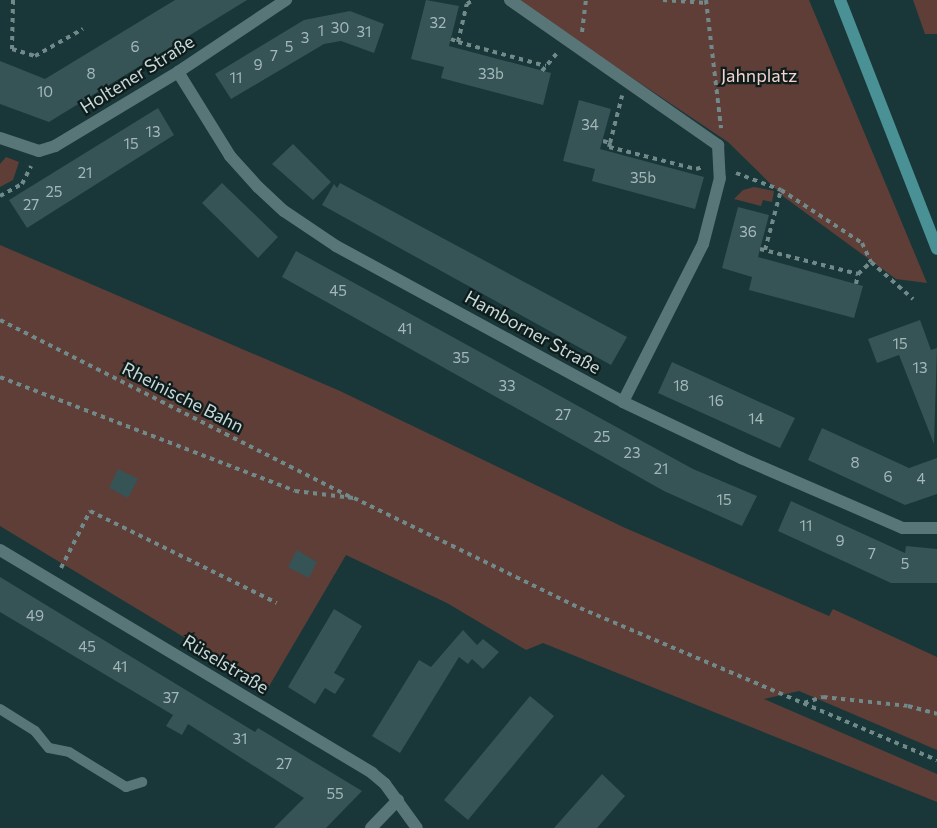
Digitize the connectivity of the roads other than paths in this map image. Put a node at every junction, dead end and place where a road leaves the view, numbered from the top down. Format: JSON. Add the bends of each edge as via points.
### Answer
{"nodes":[{"id":1,"x":286,"y":0,"type":"edge"},
{"id":2,"x":510,"y":0,"type":"edge"},
{"id":3,"x":840,"y":0,"type":"edge"},
{"id":4,"x":178,"y":72,"type":"junction"},
{"id":5,"x":0,"y":138,"type":"edge"},
{"id":6,"x":937,"y":249,"type":"edge"},
{"id":7,"x":623,"y":402,"type":"junction"},
{"id":8,"x":937,"y":528,"type":"edge"},
{"id":9,"x":0,"y":550,"type":"edge"},
{"id":10,"x":0,"y":709,"type":"edge"},
{"id":11,"x":142,"y":782,"type":"dead end"},
{"id":12,"x":398,"y":801,"type":"junction"},
{"id":13,"x":371,"y":828,"type":"edge"},
{"id":14,"x":417,"y":828,"type":"edge"}],
"edges":[{"from":1,"to":4,"type":"street","name":"Holtener Straße"},
{"from":2,"to":7,"type":"street","via":[[718,146],[721,170],[703,244]]},
{"from":3,"to":6,"type":"main road"},
{"from":4,"to":5,"type":"street","name":"Holtener Straße","via":[[55,146],[39,150]]},
{"from":4,"to":7,"type":"street","name":"Hamborner Straße","via":[[230,156],[284,211],[336,246]]},
{"from":7,"to":8,"type":"street","name":"Hamborner Straße","via":[[903,528]]},
{"from":9,"to":12,"type":"street","name":"Rüselstraße","via":[[372,773]]},
{"from":10,"to":11,"type":"lane","via":[[35,731],[49,747],[69,752],[126,787]]},
{"from":12,"to":13,"type":"street"},
{"from":12,"to":14,"type":"street","name":"Rüselstraße"}]}
